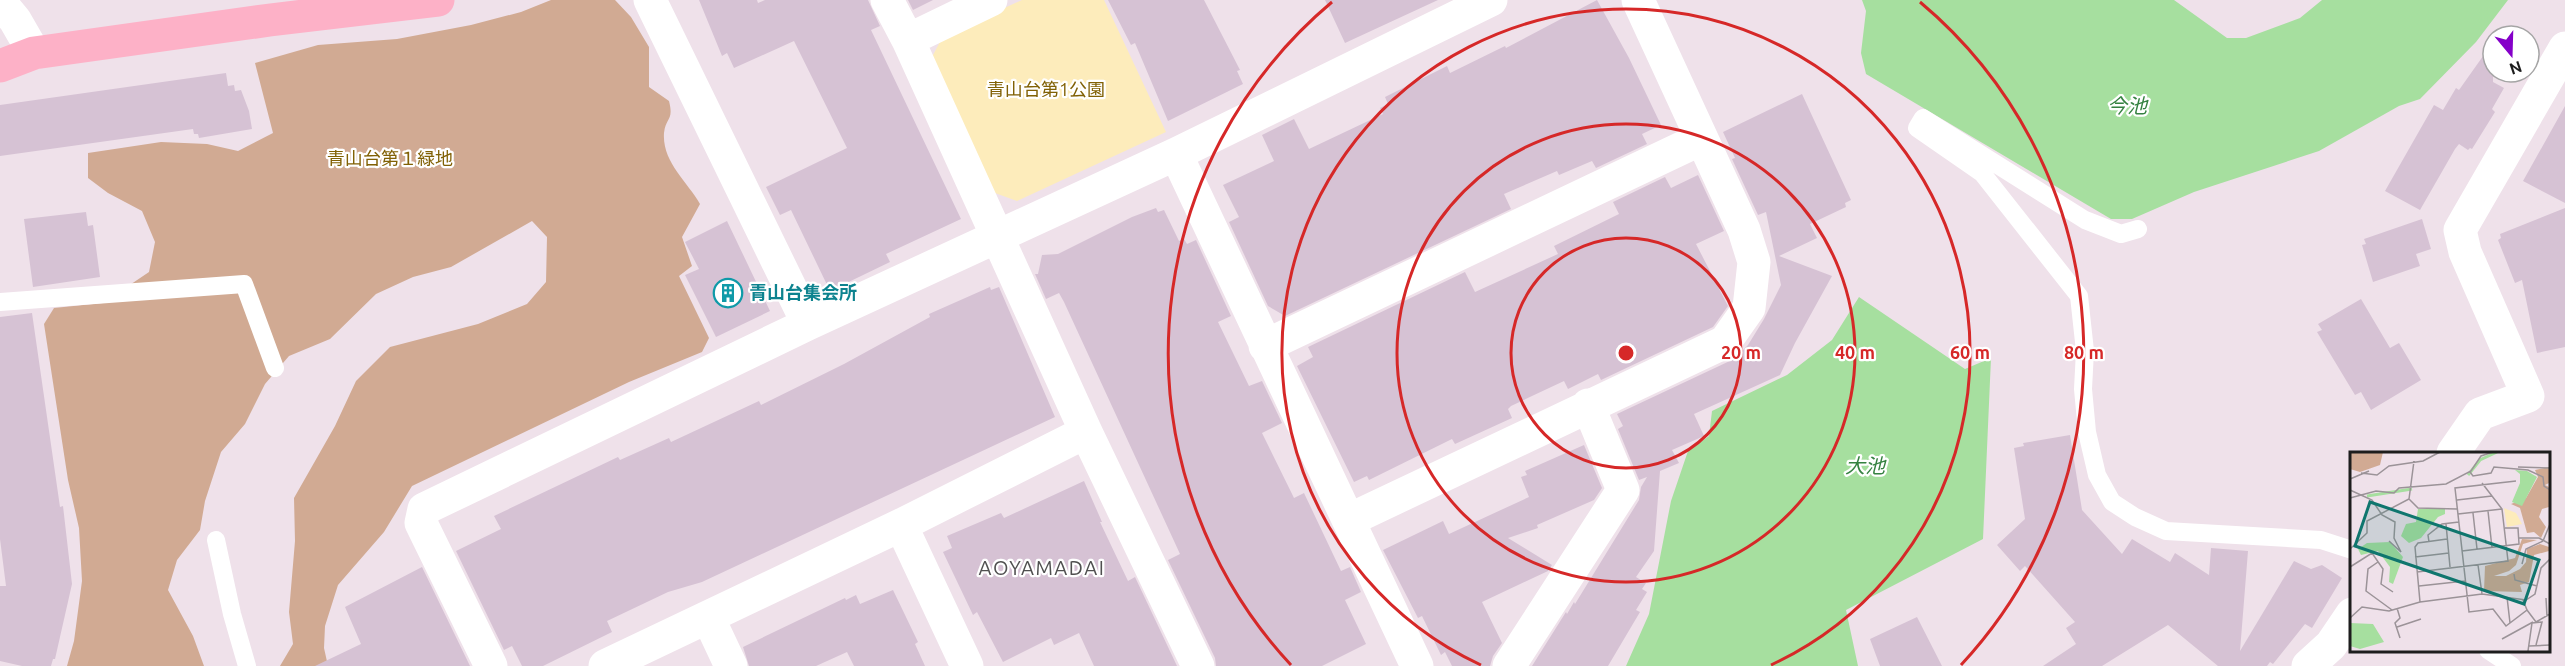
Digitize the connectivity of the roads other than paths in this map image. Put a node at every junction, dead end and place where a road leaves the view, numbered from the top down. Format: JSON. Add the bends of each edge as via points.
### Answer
{"nodes":[{"id":1,"x":438,"y":0,"type":"edge"},
{"id":2,"x":650,"y":0,"type":"edge"},
{"id":3,"x":887,"y":0,"type":"edge"},
{"id":4,"x":992,"y":0,"type":"edge"},
{"id":5,"x":1491,"y":0,"type":"edge"},
{"id":6,"x":1638,"y":0,"type":"edge"},
{"id":7,"x":0,"y":2,"type":"edge"},
{"id":8,"x":265,"y":10,"type":"edge"},
{"id":9,"x":908,"y":40,"type":"junction"},
{"id":10,"x":2565,"y":48,"type":"edge"},
{"id":11,"x":34,"y":53,"type":"junction"},
{"id":12,"x":0,"y":66,"type":"edge"},
{"id":13,"x":1701,"y":139,"type":"junction"},
{"id":14,"x":1176,"y":154,"type":"junction"},
{"id":15,"x":2138,"y":228,"type":"dead end"},
{"id":16,"x":997,"y":235,"type":"junction"},
{"id":17,"x":0,"y":302,"type":"edge"},
{"id":18,"x":808,"y":324,"type":"junction"},
{"id":19,"x":1265,"y":346,"type":"junction"},
{"id":20,"x":275,"y":368,"type":"dead end"},
{"id":21,"x":1588,"y":405,"type":"junction"},
{"id":22,"x":1086,"y":432,"type":"junction"},
{"id":23,"x":2453,"y":452,"type":"edge"},
{"id":24,"x":1349,"y":520,"type":"junction"},
{"id":25,"x":901,"y":525,"type":"junction"},
{"id":26,"x":216,"y":540,"type":"dead end"},
{"id":27,"x":2350,"y":549,"type":"edge"},
{"id":28,"x":708,"y":617,"type":"junction"},
{"id":29,"x":2350,"y":617,"type":"edge"},
{"id":30,"x":2490,"y":651,"type":"edge"},
{"id":31,"x":247,"y":666,"type":"edge"},
{"id":32,"x":491,"y":666,"type":"edge"},
{"id":33,"x":605,"y":666,"type":"edge"},
{"id":34,"x":730,"y":666,"type":"edge"},
{"id":35,"x":967,"y":666,"type":"edge"},
{"id":36,"x":1198,"y":666,"type":"edge"},
{"id":37,"x":1416,"y":666,"type":"edge"},
{"id":38,"x":1509,"y":666,"type":"edge"},
{"id":39,"x":2308,"y":666,"type":"edge"},
{"id":40,"x":2512,"y":666,"type":"edge"}],
"edges":[{"from":1,"to":8,"type":"street"},
{"from":2,"to":18,"type":"street"},
{"from":3,"to":9,"type":"street"},
{"from":4,"to":9,"type":"street"},
{"from":5,"to":14,"type":"street"},
{"from":6,"to":13,"type":"street"},
{"from":7,"to":11,"type":"street"},
{"from":8,"to":11,"type":"street"},
{"from":9,"to":16,"type":"street"},
{"from":10,"to":23,"type":"street","via":[[2460,230],[2465,252],[2528,396],[2480,414]]},
{"from":11,"to":12,"type":"street"},
{"from":13,"to":19,"type":"street"},
{"from":13,"to":21,"type":"street","via":[[1744,230],[1754,262],[1749,308],[1725,342]]},
{"from":14,"to":16,"type":"street"},
{"from":14,"to":19,"type":"street"},
{"from":15,"to":27,"type":"lane","via":[[2121,234],[2085,220],[1923,118],[1917,128],[1982,173],[2079,296],[2087,432],[2097,475],[2112,502],[2166,531],[2320,540]]},
{"from":16,"to":18,"type":"street"},
{"from":16,"to":22,"type":"street"},
{"from":17,"to":20,"type":"lane","via":[[244,284]]},
{"from":18,"to":32,"type":"street","via":[[424,509],[421,523]]},
{"from":19,"to":24,"type":"street"},
{"from":21,"to":24,"type":"street"},
{"from":21,"to":38,"type":"street","via":[[1623,490]]},
{"from":22,"to":25,"type":"street"},
{"from":22,"to":36,"type":"street"},
{"from":24,"to":37,"type":"street"},
{"from":25,"to":28,"type":"street"},
{"from":25,"to":35,"type":"street"},
{"from":26,"to":31,"type":"lane"},
{"from":28,"to":33,"type":"street"},
{"from":28,"to":34,"type":"street"},
{"from":29,"to":39,"type":"street","via":[[2331,645]]},
{"from":30,"to":40,"type":"lane"}]}
